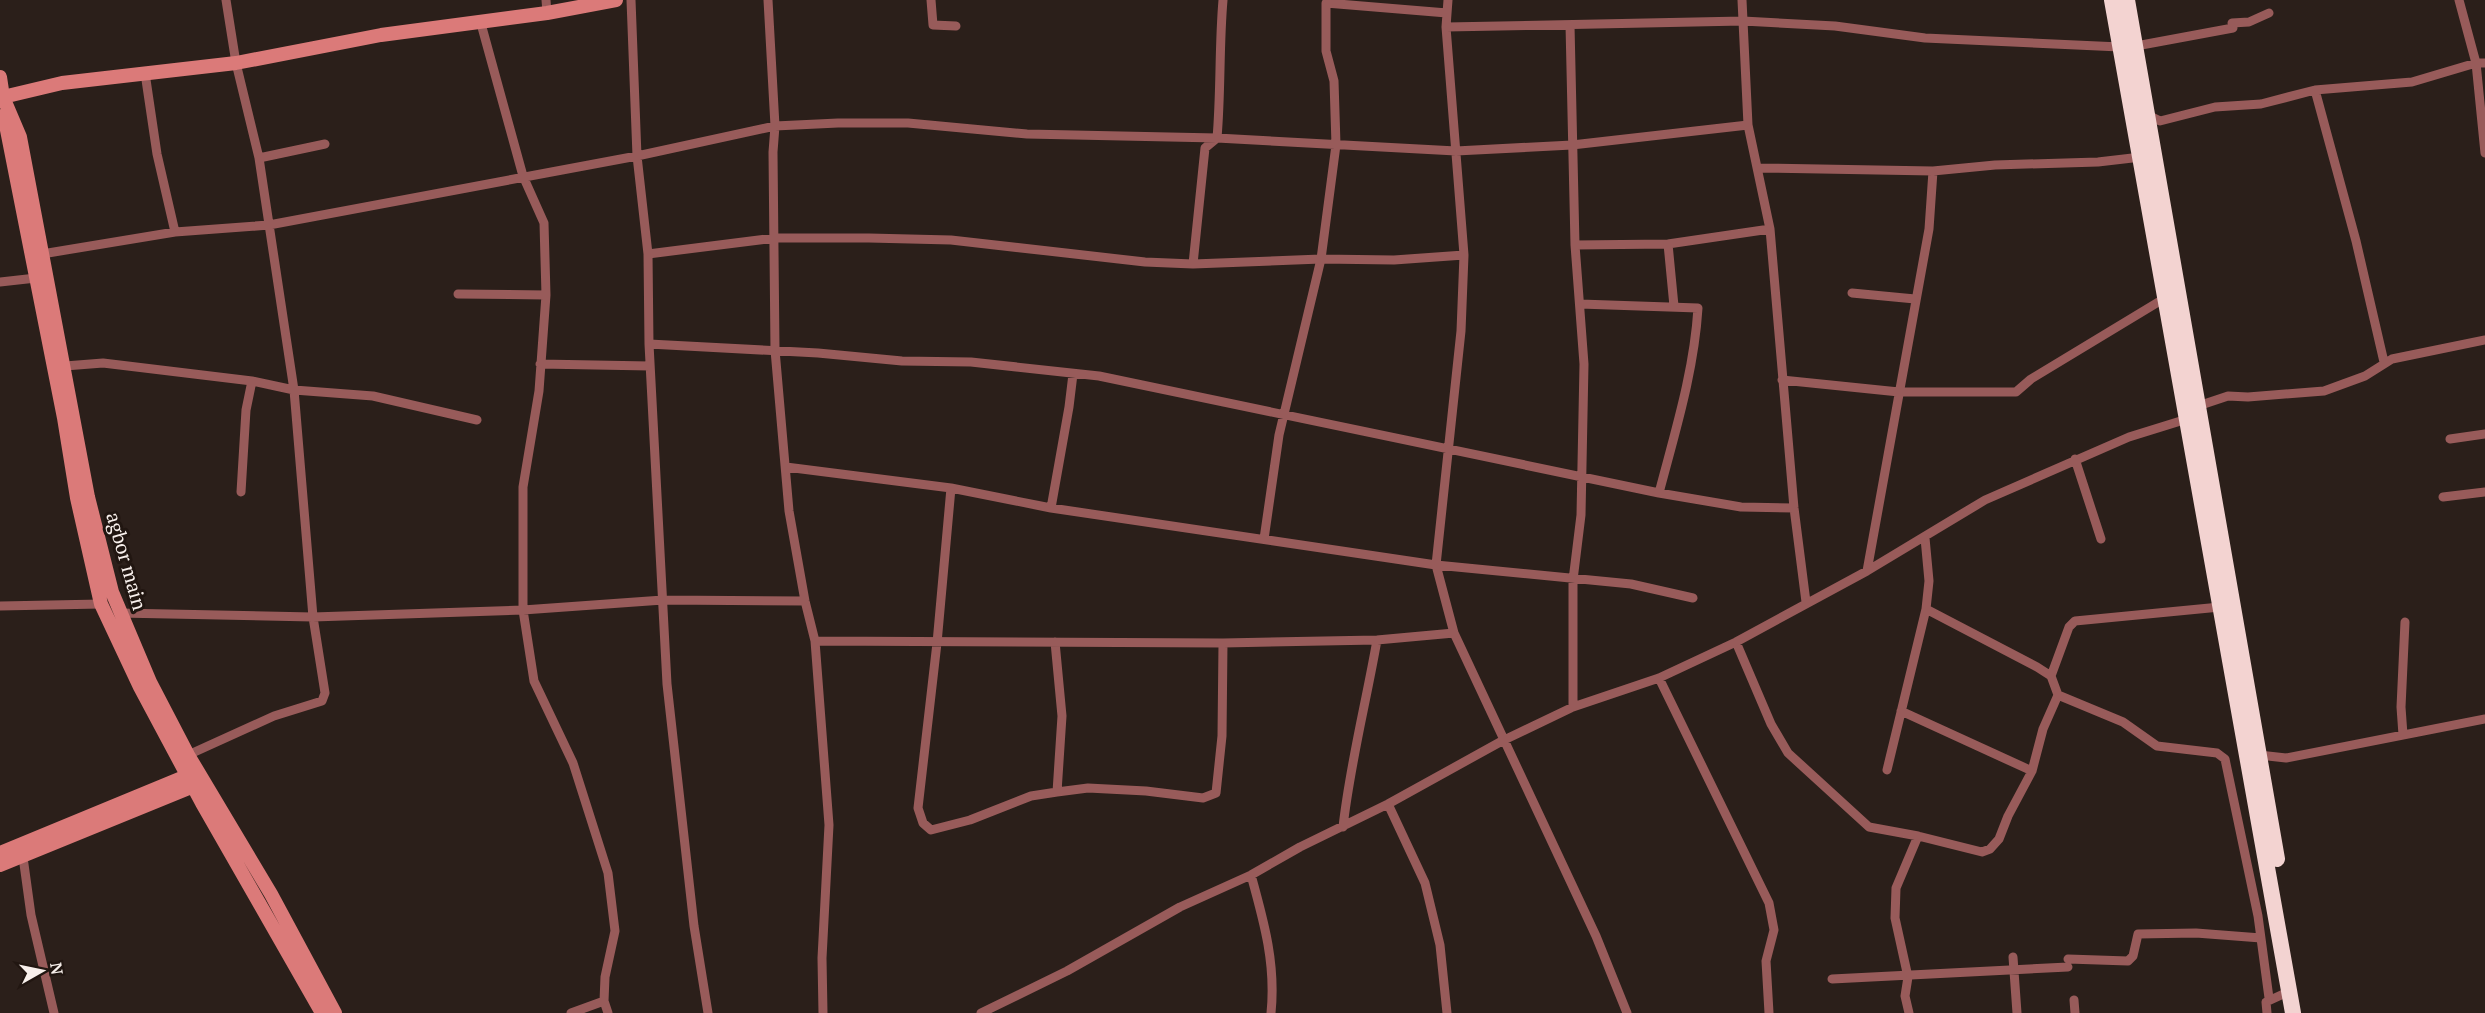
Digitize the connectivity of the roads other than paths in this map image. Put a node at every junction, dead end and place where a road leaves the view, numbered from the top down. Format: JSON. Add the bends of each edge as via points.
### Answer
{"nodes":[{"id":1,"x":226,"y":0,"type":"edge"},
{"id":2,"x":616,"y":0,"type":"edge"},
{"id":3,"x":631,"y":0,"type":"edge"},
{"id":4,"x":768,"y":0,"type":"edge"},
{"id":5,"x":931,"y":0,"type":"edge"},
{"id":6,"x":1223,"y":0,"type":"edge"},
{"id":7,"x":1448,"y":0,"type":"edge"},
{"id":8,"x":1742,"y":0,"type":"edge"},
{"id":9,"x":2112,"y":0,"type":"edge"},
{"id":10,"x":2127,"y":0,"type":"edge"},
{"id":11,"x":2459,"y":0,"type":"edge"},
{"id":12,"x":547,"y":7,"type":"edge"},
{"id":13,"x":1447,"y":13,"type":"junction"},
{"id":14,"x":2269,"y":13,"type":"dead end"},
{"id":15,"x":480,"y":20,"type":"junction"},
{"id":16,"x":1743,"y":21,"type":"junction"},
{"id":17,"x":1570,"y":25,"type":"junction"},
{"id":18,"x":956,"y":26,"type":"dead end"},
{"id":19,"x":1446,"y":27,"type":"junction"},
{"id":20,"x":2128,"y":46,"type":"junction"},
{"id":21,"x":236,"y":63,"type":"junction"},
{"id":22,"x":2480,"y":63,"type":"edge"},
{"id":23,"x":145,"y":73,"type":"junction"},
{"id":24,"x":0,"y":77,"type":"edge"},
{"id":25,"x":2315,"y":90,"type":"junction"},
{"id":26,"x":2,"y":96,"type":"edge"},
{"id":27,"x":2148,"y":115,"type":"junction"},
{"id":28,"x":1748,"y":125,"type":"junction"},
{"id":29,"x":775,"y":126,"type":"junction"},
{"id":30,"x":1217,"y":138,"type":"junction"},
{"id":31,"x":325,"y":144,"type":"dead end"},
{"id":32,"x":1336,"y":145,"type":"junction"},
{"id":33,"x":1572,"y":145,"type":"junction"},
{"id":34,"x":1456,"y":151,"type":"junction"},
{"id":35,"x":2485,"y":153,"type":"edge"},
{"id":36,"x":637,"y":156,"type":"junction"},
{"id":37,"x":2141,"y":156,"type":"junction"},
{"id":38,"x":259,"y":158,"type":"junction"},
{"id":39,"x":1759,"y":168,"type":"junction"},
{"id":40,"x":1933,"y":171,"type":"junction"},
{"id":41,"x":524,"y":176,"type":"junction"},
{"id":42,"x":269,"y":225,"type":"junction"},
{"id":43,"x":1770,"y":229,"type":"junction"},
{"id":44,"x":175,"y":232,"type":"junction"},
{"id":45,"x":775,"y":238,"type":"junction"},
{"id":46,"x":1668,"y":244,"type":"junction"},
{"id":47,"x":1575,"y":245,"type":"junction"},
{"id":48,"x":42,"y":254,"type":"junction"},
{"id":49,"x":648,"y":254,"type":"junction"},
{"id":50,"x":1464,"y":255,"type":"junction"},
{"id":51,"x":1321,"y":259,"type":"junction"},
{"id":52,"x":1192,"y":264,"type":"junction"},
{"id":53,"x":36,"y":278,"type":"junction"},
{"id":54,"x":0,"y":282,"type":"edge"},
{"id":55,"x":1852,"y":293,"type":"dead end"},
{"id":56,"x":458,"y":294,"type":"dead end"},
{"id":57,"x":546,"y":295,"type":"junction"},
{"id":58,"x":2165,"y":298,"type":"junction"},
{"id":59,"x":1915,"y":299,"type":"junction"},
{"id":60,"x":1580,"y":304,"type":"junction"},
{"id":61,"x":1674,"y":306,"type":"junction"},
{"id":62,"x":2485,"y":340,"type":"edge"},
{"id":63,"x":649,"y":344,"type":"junction"},
{"id":64,"x":775,"y":350,"type":"junction"},
{"id":65,"x":2384,"y":362,"type":"junction"},
{"id":66,"x":540,"y":364,"type":"junction"},
{"id":67,"x":65,"y":366,"type":"junction"},
{"id":68,"x":650,"y":366,"type":"junction"},
{"id":69,"x":1073,"y":374,"type":"junction"},
{"id":70,"x":1782,"y":380,"type":"junction"},
{"id":71,"x":252,"y":381,"type":"junction"},
{"id":72,"x":294,"y":390,"type":"junction"},
{"id":73,"x":1899,"y":392,"type":"junction"},
{"id":74,"x":2198,"y":406,"type":"junction"},
{"id":75,"x":1284,"y":413,"type":"junction"},
{"id":76,"x":2187,"y":419,"type":"junction"},
{"id":77,"x":477,"y":420,"type":"dead end"},
{"id":78,"x":2485,"y":434,"type":"edge"},
{"id":79,"x":2450,"y":439,"type":"dead end"},
{"id":80,"x":1447,"y":450,"type":"junction"},
{"id":81,"x":2075,"y":459,"type":"junction"},
{"id":82,"x":786,"y":468,"type":"junction"},
{"id":83,"x":1582,"y":477,"type":"junction"},
{"id":84,"x":951,"y":488,"type":"junction"},
{"id":85,"x":241,"y":492,"type":"dead end"},
{"id":86,"x":2485,"y":492,"type":"edge"},
{"id":87,"x":1659,"y":493,"type":"junction"},
{"id":88,"x":2443,"y":497,"type":"dead end"},
{"id":89,"x":1051,"y":508,"type":"junction"},
{"id":90,"x":1794,"y":508,"type":"junction"},
{"id":91,"x":1925,"y":538,"type":"junction"},
{"id":92,"x":1264,"y":539,"type":"junction"},
{"id":93,"x":2101,"y":539,"type":"dead end"},
{"id":94,"x":1436,"y":565,"type":"junction"},
{"id":95,"x":1867,"y":571,"type":"junction"},
{"id":96,"x":1573,"y":580,"type":"junction"},
{"id":97,"x":1693,"y":598,"type":"dead end"},
{"id":98,"x":663,"y":600,"type":"junction"},
{"id":99,"x":805,"y":602,"type":"junction"},
{"id":100,"x":1806,"y":602,"type":"junction"},
{"id":101,"x":101,"y":604,"type":"junction"},
{"id":102,"x":0,"y":606,"type":"edge"},
{"id":103,"x":2220,"y":607,"type":"junction"},
{"id":104,"x":1926,"y":609,"type":"junction"},
{"id":105,"x":523,"y":610,"type":"junction"},
{"id":106,"x":119,"y":613,"type":"junction"},
{"id":107,"x":313,"y":616,"type":"junction"},
{"id":108,"x":2406,"y":622,"type":"dead end"},
{"id":109,"x":1454,"y":633,"type":"junction"},
{"id":110,"x":1377,"y":640,"type":"junction"},
{"id":111,"x":815,"y":641,"type":"junction"},
{"id":112,"x":1055,"y":642,"type":"junction"},
{"id":113,"x":1736,"y":642,"type":"junction"},
{"id":114,"x":938,"y":643,"type":"junction"},
{"id":115,"x":1223,"y":643,"type":"junction"},
{"id":116,"x":2051,"y":676,"type":"junction"},
{"id":117,"x":1659,"y":678,"type":"junction"},
{"id":118,"x":2058,"y":695,"type":"junction"},
{"id":119,"x":1573,"y":707,"type":"junction"},
{"id":120,"x":1901,"y":711,"type":"junction"},
{"id":121,"x":2485,"y":719,"type":"edge"},
{"id":122,"x":2403,"y":735,"type":"junction"},
{"id":123,"x":1502,"y":741,"type":"junction"},
{"id":124,"x":188,"y":755,"type":"junction"},
{"id":125,"x":2259,"y":755,"type":"junction"},
{"id":126,"x":1887,"y":770,"type":"dead end"},
{"id":127,"x":2032,"y":771,"type":"junction"},
{"id":128,"x":196,"y":779,"type":"junction"},
{"id":129,"x":1058,"y":792,"type":"junction"},
{"id":130,"x":1388,"y":804,"type":"junction"},
{"id":131,"x":1343,"y":827,"type":"junction"},
{"id":132,"x":1918,"y":836,"type":"junction"},
{"id":133,"x":0,"y":853,"type":"edge"},
{"id":134,"x":23,"y":856,"type":"junction"},
{"id":135,"x":0,"y":865,"type":"edge"},
{"id":136,"x":1251,"y":875,"type":"junction"},
{"id":137,"x":2271,"y":889,"type":"junction"},
{"id":138,"x":2253,"y":894,"type":"junction"},
{"id":139,"x":2261,"y":938,"type":"junction"},
{"id":140,"x":2286,"y":942,"type":"junction"},
{"id":141,"x":2013,"y":957,"type":"dead end"},
{"id":142,"x":2015,"y":970,"type":"junction"},
{"id":143,"x":1908,"y":977,"type":"junction"},
{"id":144,"x":1832,"y":979,"type":"dead end"},
{"id":145,"x":2290,"y":991,"type":"junction"},
{"id":146,"x":2269,"y":998,"type":"junction"},
{"id":147,"x":2074,"y":1000,"type":"dead end"},
{"id":148,"x":604,"y":1001,"type":"junction"},
{"id":149,"x":54,"y":1013,"type":"edge"},
{"id":150,"x":322,"y":1013,"type":"edge"},
{"id":151,"x":335,"y":1013,"type":"edge"},
{"id":152,"x":571,"y":1013,"type":"edge"},
{"id":153,"x":608,"y":1013,"type":"edge"},
{"id":154,"x":708,"y":1013,"type":"edge"},
{"id":155,"x":822,"y":1013,"type":"edge"},
{"id":156,"x":981,"y":1013,"type":"edge"},
{"id":157,"x":1272,"y":1013,"type":"edge"},
{"id":158,"x":1447,"y":1013,"type":"edge"},
{"id":159,"x":1627,"y":1013,"type":"edge"},
{"id":160,"x":1769,"y":1013,"type":"edge"},
{"id":161,"x":1909,"y":1013,"type":"edge"},
{"id":162,"x":2017,"y":1013,"type":"edge"},
{"id":163,"x":2075,"y":1013,"type":"edge"},
{"id":164,"x":2267,"y":1013,"type":"edge"},
{"id":165,"x":2294,"y":1013,"type":"edge"},
{"id":166,"x":2304,"y":1013,"type":"edge"}],
"edges":[{"from":1,"to":21,"type":"street"},
{"from":2,"to":12,"type":"main road"},
{"from":3,"to":36,"type":"street"},
{"from":4,"to":29,"type":"street"},
{"from":5,"to":18,"type":"street","via":[[933,25]]},
{"from":6,"to":30,"type":"street"},
{"from":7,"to":13,"type":"street"},
{"from":8,"to":16,"type":"street"},
{"from":9,"to":20,"type":"highway"},
{"from":10,"to":20,"type":"highway"},
{"from":11,"to":22,"type":"street"},
{"from":12,"to":15,"type":"main road"},
{"from":13,"to":19,"type":"street"},
{"from":13,"to":32,"type":"street","via":[[1326,3],[1326,51],[1334,81]]},
{"from":14,"to":20,"type":"street","via":[[2233,26]]},
{"from":15,"to":21,"type":"main road"},
{"from":15,"to":41,"type":"street"},
{"from":16,"to":17,"type":"street"},
{"from":16,"to":20,"type":"street","via":[[1834,26],[1925,38]]},
{"from":16,"to":28,"type":"street"},
{"from":17,"to":19,"type":"street"},
{"from":17,"to":33,"type":"street"},
{"from":19,"to":34,"type":"street"},
{"from":20,"to":27,"type":"highway"},
{"from":20,"to":37,"type":"highway"},
{"from":21,"to":23,"type":"main road"},
{"from":21,"to":38,"type":"street"},
{"from":22,"to":25,"type":"street","via":[[2412,82]]},
{"from":22,"to":35,"type":"street"},
{"from":23,"to":26,"type":"main road","via":[[62,83]]},
{"from":23,"to":44,"type":"street","via":[[157,154]]},
{"from":24,"to":26,"type":"main road","name":"agbor main"},
{"from":25,"to":27,"type":"street","via":[[2261,104],[2215,107],[2167,120]]},
{"from":25,"to":65,"type":"street"},
{"from":26,"to":48,"type":"main road","name":"agbor main","via":[[20,137]]},
{"from":26,"to":53,"type":"main road","name":"agbor main"},
{"from":27,"to":74,"type":"highway"},
{"from":28,"to":33,"type":"street"},
{"from":28,"to":39,"type":"street"},
{"from":29,"to":30,"type":"street","via":[[908,123],[1027,134]]},
{"from":29,"to":36,"type":"street"},
{"from":29,"to":45,"type":"street"},
{"from":30,"to":32,"type":"street"},
{"from":30,"to":52,"type":"street","via":[[1205,148]]},
{"from":31,"to":38,"type":"street"},
{"from":32,"to":34,"type":"street"},
{"from":32,"to":51,"type":"street"},
{"from":33,"to":34,"type":"street"},
{"from":33,"to":47,"type":"street"},
{"from":34,"to":50,"type":"street"},
{"from":36,"to":41,"type":"street"},
{"from":36,"to":49,"type":"street"},
{"from":37,"to":40,"type":"street"},
{"from":37,"to":58,"type":"highway"},
{"from":38,"to":42,"type":"street"},
{"from":39,"to":40,"type":"street"},
{"from":39,"to":43,"type":"street"},
{"from":40,"to":59,"type":"street","via":[[1929,229]]},
{"from":41,"to":42,"type":"street"},
{"from":41,"to":57,"type":"street","via":[[544,223]]},
{"from":42,"to":44,"type":"street"},
{"from":42,"to":72,"type":"street"},
{"from":43,"to":46,"type":"street"},
{"from":43,"to":70,"type":"street"},
{"from":44,"to":48,"type":"street"},
{"from":45,"to":49,"type":"street"},
{"from":45,"to":52,"type":"street","via":[[951,240]]},
{"from":45,"to":64,"type":"street"},
{"from":46,"to":47,"type":"street"},
{"from":46,"to":61,"type":"street"},
{"from":47,"to":60,"type":"street"},
{"from":48,"to":67,"type":"main road","name":"agbor main"},
{"from":49,"to":63,"type":"street"},
{"from":50,"to":51,"type":"street","via":[[1394,260]]},
{"from":50,"to":80,"type":"street","via":[[1461,331]]},
{"from":51,"to":52,"type":"street"},
{"from":51,"to":75,"type":"street"},
{"from":53,"to":54,"type":"street"},
{"from":53,"to":101,"type":"main road","name":"agbor main"},
{"from":55,"to":59,"type":"street"},
{"from":56,"to":57,"type":"street"},
{"from":57,"to":66,"type":"street"},
{"from":58,"to":73,"type":"street","via":[[2016,392]]},
{"from":58,"to":76,"type":"highway"},
{"from":59,"to":73,"type":"street"},
{"from":60,"to":61,"type":"street"},
{"from":60,"to":83,"type":"street","via":[[1584,364]]},
{"from":61,"to":87,"type":"street","via":[[1698,308],[1696,338],[1688,385]]},
{"from":62,"to":65,"type":"street"},
{"from":63,"to":64,"type":"street"},
{"from":63,"to":68,"type":"street"},
{"from":64,"to":69,"type":"street","via":[[902,361],[971,362]]},
{"from":64,"to":82,"type":"street"},
{"from":65,"to":74,"type":"street","via":[[2365,376],[2324,391],[2228,396]]},
{"from":66,"to":68,"type":"street"},
{"from":66,"to":105,"type":"street","via":[[524,487]]},
{"from":67,"to":71,"type":"street","via":[[103,363]]},
{"from":67,"to":106,"type":"main road","name":"agbor main","via":[[88,497]]},
{"from":68,"to":98,"type":"street"},
{"from":69,"to":75,"type":"street"},
{"from":69,"to":89,"type":"street"},
{"from":70,"to":73,"type":"street"},
{"from":70,"to":90,"type":"street"},
{"from":71,"to":72,"type":"street"},
{"from":71,"to":85,"type":"street","via":[[246,410]]},
{"from":72,"to":77,"type":"street","via":[[373,396]]},
{"from":72,"to":107,"type":"street"},
{"from":73,"to":95,"type":"street"},
{"from":74,"to":125,"type":"highway"},
{"from":75,"to":80,"type":"street"},
{"from":75,"to":92,"type":"street"},
{"from":76,"to":81,"type":"street","via":[[2157,426]]},
{"from":76,"to":103,"type":"highway"},
{"from":78,"to":79,"type":"street"},
{"from":80,"to":83,"type":"street"},
{"from":80,"to":94,"type":"street"},
{"from":81,"to":91,"type":"street","via":[[1985,500]]},
{"from":81,"to":93,"type":"street"},
{"from":82,"to":84,"type":"street"},
{"from":82,"to":99,"type":"street","via":[[789,511]]},
{"from":83,"to":87,"type":"street"},
{"from":83,"to":96,"type":"street"},
{"from":84,"to":89,"type":"street"},
{"from":84,"to":114,"type":"street"},
{"from":86,"to":88,"type":"street"},
{"from":87,"to":90,"type":"street","via":[[1741,507]]},
{"from":89,"to":92,"type":"street"},
{"from":90,"to":100,"type":"street"},
{"from":91,"to":95,"type":"street"},
{"from":91,"to":104,"type":"street","via":[[1929,581]]},
{"from":92,"to":94,"type":"street"},
{"from":94,"to":96,"type":"street"},
{"from":94,"to":109,"type":"street"},
{"from":95,"to":100,"type":"street"},
{"from":96,"to":97,"type":"street","via":[[1631,584]]},
{"from":96,"to":119,"type":"street"},
{"from":98,"to":99,"type":"street"},
{"from":98,"to":105,"type":"street"},
{"from":98,"to":154,"type":"street","via":[[667,684],[694,926]]},
{"from":99,"to":111,"type":"street"},
{"from":100,"to":113,"type":"street"},
{"from":101,"to":102,"type":"street"},
{"from":101,"to":128,"type":"main road","name":"agbor main","via":[[140,687]]},
{"from":103,"to":116,"type":"street","via":[[2075,621],[2069,627]]},
{"from":103,"to":137,"type":"highway"},
{"from":104,"to":116,"type":"street"},
{"from":104,"to":120,"type":"street"},
{"from":105,"to":107,"type":"street"},
{"from":105,"to":148,"type":"street","via":[[534,681],[573,763],[608,873],[615,931]]},
{"from":106,"to":107,"type":"street"},
{"from":106,"to":124,"type":"main road","name":"agbor main"},
{"from":107,"to":124,"type":"street","via":[[325,693],[322,701],[274,716]]},
{"from":108,"to":122,"type":"street"},
{"from":109,"to":110,"type":"street"},
{"from":109,"to":123,"type":"street"},
{"from":110,"to":115,"type":"street"},
{"from":110,"to":131,"type":"street","via":[[1349,774]]},
{"from":111,"to":114,"type":"street"},
{"from":111,"to":155,"type":"street","via":[[830,825]]},
{"from":112,"to":114,"type":"street"},
{"from":112,"to":115,"type":"street"},
{"from":112,"to":129,"type":"street","via":[[1062,716]]},
{"from":113,"to":117,"type":"street"},
{"from":113,"to":132,"type":"street","via":[[1771,724],[1788,753],[1869,827]]},
{"from":114,"to":129,"type":"street","via":[[918,808],[923,822],[931,830],[970,820],[1031,796]]},
{"from":115,"to":129,"type":"street","via":[[1222,736],[1216,793],[1203,798],[1088,788]]},
{"from":116,"to":118,"type":"street"},
{"from":117,"to":119,"type":"street"},
{"from":117,"to":160,"type":"street","via":[[1769,903],[1774,930],[1766,961]]},
{"from":118,"to":127,"type":"street","via":[[2043,729]]},
{"from":118,"to":138,"type":"street","via":[[2123,722],[2157,746],[2217,753],[2225,759]]},
{"from":119,"to":123,"type":"street"},
{"from":120,"to":126,"type":"street"},
{"from":120,"to":127,"type":"street"},
{"from":121,"to":122,"type":"street"},
{"from":122,"to":125,"type":"street","via":[[2286,758]]},
{"from":123,"to":130,"type":"street"},
{"from":123,"to":159,"type":"street","via":[[1596,936]]},
{"from":124,"to":128,"type":"main road","name":"agbor main"},
{"from":125,"to":140,"type":"highway"},
{"from":127,"to":132,"type":"street","via":[[1999,839],[1990,849],[1982,852]]},
{"from":128,"to":133,"type":"main road"},
{"from":128,"to":134,"type":"main road"},
{"from":128,"to":150,"type":"main road","name":"agbor main"},
{"from":128,"to":151,"type":"main road","name":"agbor main","via":[[271,894]]},
{"from":130,"to":131,"type":"street"},
{"from":130,"to":158,"type":"street","via":[[1425,883],[1440,945]]},
{"from":131,"to":136,"type":"street"},
{"from":132,"to":143,"type":"street","via":[[1896,888],[1895,918]]},
{"from":134,"to":135,"type":"main road"},
{"from":134,"to":149,"type":"street","via":[[31,915]]},
{"from":136,"to":156,"type":"street","via":[[1180,907]]},
{"from":136,"to":157,"type":"street","via":[[1269,937],[1274,986]]},
{"from":137,"to":138,"type":"street"},
{"from":137,"to":140,"type":"highway"},
{"from":138,"to":139,"type":"street"},
{"from":139,"to":142,"type":"street","via":[[2138,934],[2133,956],[2128,960]]},
{"from":139,"to":146,"type":"street"},
{"from":140,"to":145,"type":"highway"},
{"from":140,"to":166,"type":"highway"},
{"from":141,"to":142,"type":"street"},
{"from":142,"to":143,"type":"street"},
{"from":142,"to":162,"type":"street"},
{"from":143,"to":144,"type":"street"},
{"from":143,"to":161,"type":"street","via":[[1905,996]]},
{"from":145,"to":146,"type":"street"},
{"from":145,"to":165,"type":"highway"},
{"from":146,"to":164,"type":"street"},
{"from":147,"to":163,"type":"street"},
{"from":148,"to":152,"type":"street"},
{"from":148,"to":153,"type":"street"}]}
